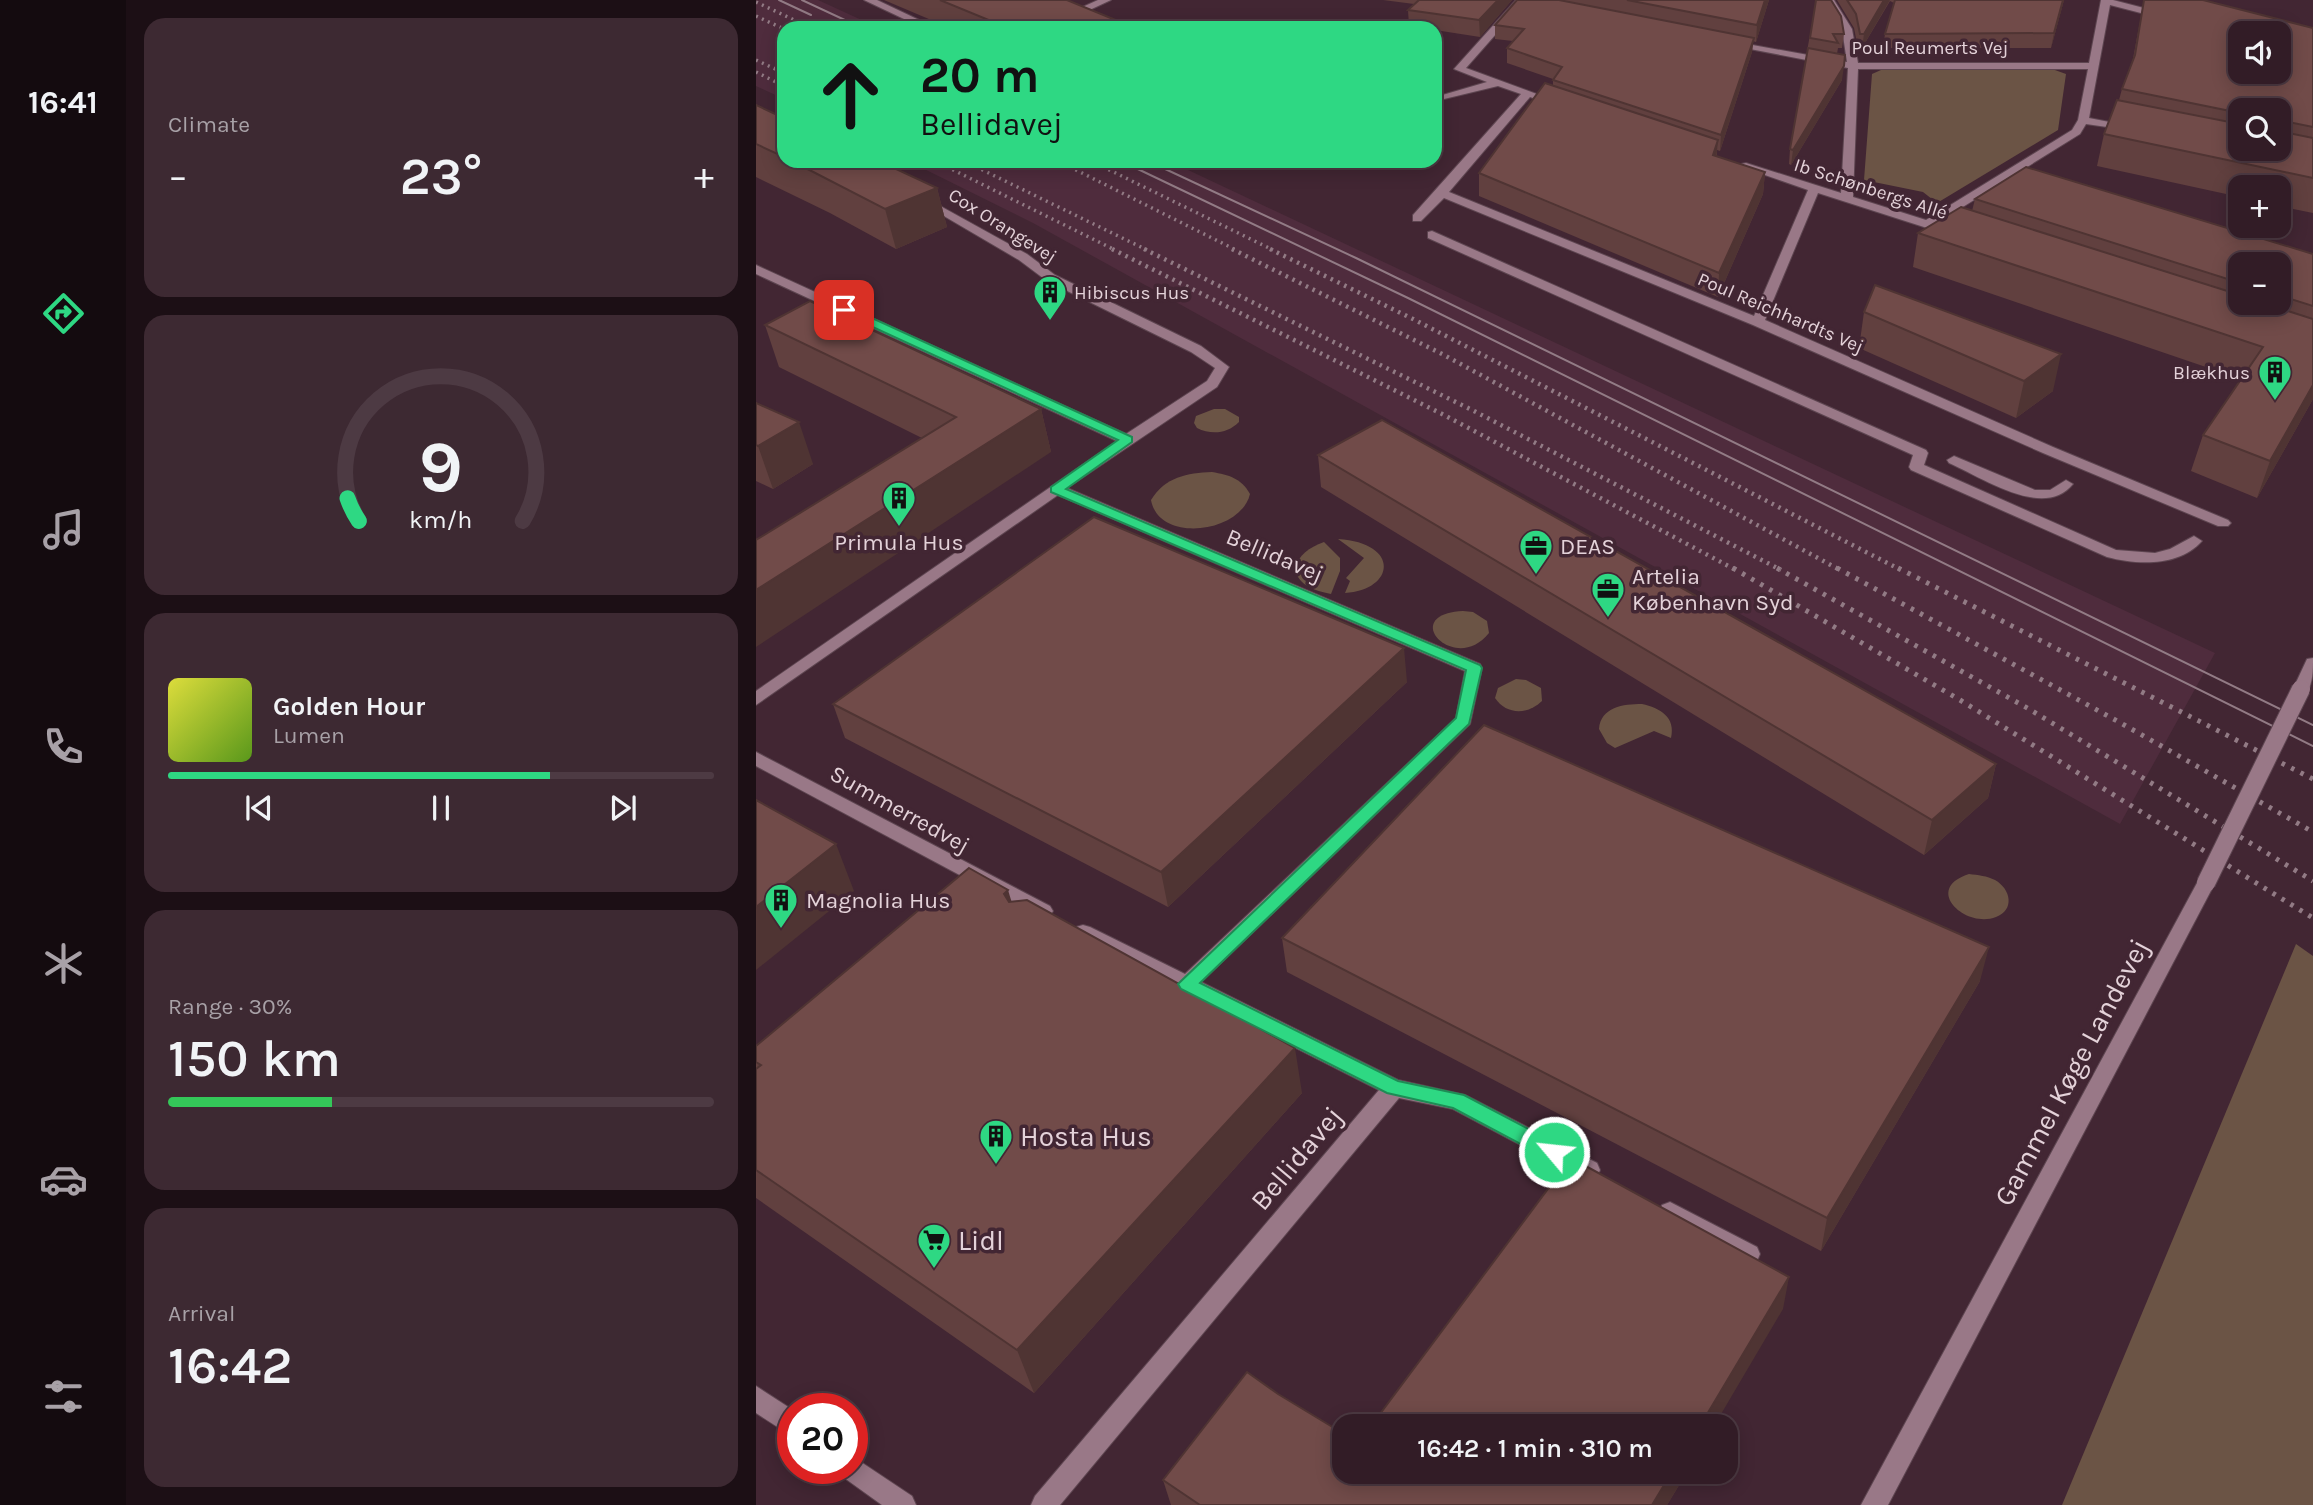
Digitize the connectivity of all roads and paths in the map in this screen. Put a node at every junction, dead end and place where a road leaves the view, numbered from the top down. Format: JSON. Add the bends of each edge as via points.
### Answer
{"nodes":[{"id":1,"x":869,"y":0,"type":"edge"},
{"id":2,"x":1106,"y":0,"type":"edge"},
{"id":3,"x":1829,"y":0,"type":"edge"},
{"id":4,"x":1520,"y":1,"type":"edge"},
{"id":5,"x":2106,"y":1,"type":"edge"},
{"id":6,"x":1532,"y":4,"type":"edge"},
{"id":7,"x":2173,"y":18,"type":"edge"},
{"id":8,"x":916,"y":21,"type":"edge"},
{"id":9,"x":1090,"y":21,"type":"edge"},
{"id":10,"x":1714,"y":39,"type":"edge"},
{"id":11,"x":1853,"y":66,"type":"junction"},
{"id":12,"x":2094,"y":66,"type":"junction"},
{"id":13,"x":1497,"y":83,"type":"junction"},
{"id":14,"x":1527,"y":94,"type":"junction"},
{"id":15,"x":1444,"y":96,"type":"dead end"},
{"id":16,"x":1565,"y":106,"type":"edge"},
{"id":17,"x":2083,"y":120,"type":"junction"},
{"id":18,"x":2137,"y":131,"type":"edge"},
{"id":19,"x":1733,"y":162,"type":"edge"},
{"id":20,"x":1814,"y":189,"type":"junction"},
{"id":21,"x":1442,"y":193,"type":"junction"},
{"id":22,"x":911,"y":194,"type":"edge"},
{"id":23,"x":1847,"y":197,"type":"junction"},
{"id":24,"x":1417,"y":218,"type":"dead end"},
{"id":25,"x":1927,"y":224,"type":"junction"},
{"id":26,"x":1433,"y":235,"type":"dead end"},
{"id":27,"x":1966,"y":237,"type":"edge"},
{"id":28,"x":756,"y":270,"type":"edge"},
{"id":29,"x":1758,"y":322,"type":"junction"},
{"id":30,"x":1127,"y":440,"type":"junction"},
{"id":31,"x":1954,"y":460,"type":"dead end"},
{"id":32,"x":2066,"y":484,"type":"dead end"},
{"id":33,"x":1056,"y":489,"type":"junction"},
{"id":34,"x":2223,"y":523,"type":"dead end"},
{"id":35,"x":2194,"y":541,"type":"dead end"},
{"id":36,"x":2313,"y":663,"type":"edge"},
{"id":37,"x":756,"y":699,"type":"edge"},
{"id":38,"x":756,"y":758,"type":"edge"},
{"id":39,"x":967,"y":871,"type":"junction"},
{"id":40,"x":946,"y":888,"type":"edge"},
{"id":41,"x":1062,"y":922,"type":"junction"},
{"id":42,"x":1039,"y":933,"type":"edge"},
{"id":43,"x":1187,"y":984,"type":"junction"},
{"id":44,"x":1394,"y":1088,"type":"junction"},
{"id":45,"x":1603,"y":1177,"type":"edge"},
{"id":46,"x":1652,"y":1203,"type":"edge"},
{"id":47,"x":1749,"y":1254,"type":"edge"},
{"id":48,"x":756,"y":1398,"type":"edge"},
{"id":49,"x":777,"y":1413,"type":"edge"},
{"id":50,"x":868,"y":1480,"type":"edge"},
{"id":51,"x":903,"y":1505,"type":"edge"},
{"id":52,"x":1044,"y":1505,"type":"edge"},
{"id":53,"x":1874,"y":1505,"type":"edge"}],
"edges":[{"from":1,"to":8,"type":"street"},
{"from":2,"to":9,"type":"street","via":[[1072,14]]},
{"from":3,"to":11,"type":"street","via":[[1847,30]]},
{"from":4,"to":6,"type":"street"},
{"from":4,"to":13,"type":"street","via":[[1459,69]]},
{"from":5,"to":7,"type":"street"},
{"from":5,"to":12,"type":"street"},
{"from":10,"to":11,"type":"street","name":"Poul Reumerts Vej"},
{"from":11,"to":12,"type":"street","name":"Poul Reumerts Vej"},
{"from":11,"to":23,"type":"street"},
{"from":12,"to":17,"type":"street"},
{"from":13,"to":14,"type":"street"},
{"from":13,"to":15,"type":"street"},
{"from":14,"to":16,"type":"street"},
{"from":14,"to":21,"type":"street"},
{"from":17,"to":18,"type":"street"},
{"from":17,"to":25,"type":"street","via":[[2076,132],[2046,153]]},
{"from":19,"to":20,"type":"street","name":"Ib Schønbergs Allé"},
{"from":20,"to":23,"type":"street","name":"Ib Schønbergs Allé"},
{"from":20,"to":29,"type":"street"},
{"from":21,"to":24,"type":"street"},
{"from":21,"to":29,"type":"street","name":"Poul Reichhardts Vej"},
{"from":22,"to":30,"type":"street","name":"Cox Orangevej","via":[[1023,257],[1051,278],[1196,349],[1223,367],[1213,384]]},
{"from":23,"to":25,"type":"street","name":"Ib Schønbergs Allé"},
{"from":25,"to":27,"type":"street","name":"Ib Schønbergs Allé"},
{"from":26,"to":35,"type":"street","via":[[1921,453],[1916,467],[2112,554],[2157,559],[2179,553]]},
{"from":28,"to":30,"type":"street"},
{"from":29,"to":34,"type":"street","name":"Poul Reichhardts Vej"},
{"from":30,"to":33,"type":"street"},
{"from":31,"to":32,"type":"street","via":[[2033,495],[2054,494]]},
{"from":33,"to":37,"type":"street"},
{"from":33,"to":43,"type":"street","name":"Bellidavej","via":[[1474,668],[1464,720]]},
{"from":36,"to":53,"type":"street","name":"Gammel Køge Landevej","bridge":true,"via":[[2206,883]]},
{"from":38,"to":39,"type":"street","name":"Summerredvej"},
{"from":39,"to":40,"type":"street","name":"Summerredvej"},
{"from":39,"to":41,"type":"street"},
{"from":41,"to":42,"type":"street"},
{"from":41,"to":43,"type":"street"},
{"from":43,"to":44,"type":"street"},
{"from":44,"to":45,"type":"street","via":[[1457,1101]]},
{"from":44,"to":52,"type":"street","name":"Bellidavej"},
{"from":46,"to":47,"type":"street"},
{"from":48,"to":49,"type":"street"},
{"from":50,"to":51,"type":"street"}]}
